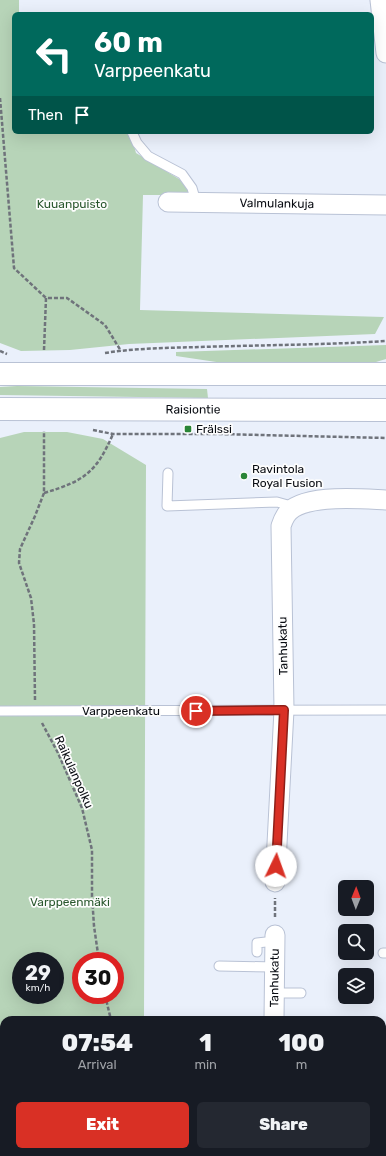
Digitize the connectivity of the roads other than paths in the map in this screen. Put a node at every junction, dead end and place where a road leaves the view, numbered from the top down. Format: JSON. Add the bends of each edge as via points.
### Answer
{"nodes":[{"id":1,"x":380,"y":0,"type":"edge"},
{"id":2,"x":378,"y":29,"type":"edge"},
{"id":3,"x":386,"y":53,"type":"edge"},
{"id":4,"x":133,"y":134,"type":"edge"},
{"id":5,"x":168,"y":202,"type":"dead end"},
{"id":6,"x":196,"y":202,"type":"junction"},
{"id":7,"x":386,"y":205,"type":"edge"},
{"id":8,"x":0,"y":374,"type":"edge"},
{"id":9,"x":386,"y":374,"type":"edge"},
{"id":10,"x":0,"y":409,"type":"edge"},
{"id":11,"x":386,"y":410,"type":"edge"},
{"id":12,"x":168,"y":473,"type":"dead end"},
{"id":13,"x":386,"y":500,"type":"edge"},
{"id":14,"x":296,"y":507,"type":"junction"},
{"id":15,"x":284,"y":710,"type":"junction"},
{"id":16,"x":386,"y":710,"type":"edge"},
{"id":17,"x":0,"y":711,"type":"edge"},
{"id":18,"x":275,"y":882,"type":"road end"},
{"id":19,"x":275,"y":938,"type":"joint"},
{"id":20,"x":257,"y":952,"type":"dead end"},
{"id":21,"x":219,"y":966,"type":"dead end"},
{"id":22,"x":274,"y":967,"type":"junction"},
{"id":23,"x":274,"y":993,"type":"junction"},
{"id":24,"x":301,"y":993,"type":"dead end"},
{"id":25,"x":274,"y":1016,"type":"edge"}],
"edges":[{"from":1,"to":2,"type":"street"},
{"from":2,"to":3,"type":"street"},
{"from":4,"to":6,"type":"lane","via":[[148,156],[182,174],[192,188]]},
{"from":5,"to":6,"type":"street","name":"Valmulankuja"},
{"from":6,"to":7,"type":"street","name":"Valmulankuja"},
{"from":8,"to":9,"type":"main road"},
{"from":10,"to":11,"type":"main road","name":"Raisiontie"},
{"from":12,"to":14,"type":"lane","via":[[167,506],[277,502]]},
{"from":13,"to":14,"type":"street","via":[[322,499]]},
{"from":14,"to":15,"type":"street","name":"Tanhukatu","via":[[286,514],[281,526]]},
{"from":15,"to":16,"type":"lane","name":"Varppeenkatu"},
{"from":15,"to":17,"type":"lane","name":"Varppeenkatu"},
{"from":15,"to":18,"type":"street","name":"Tanhukatu"},
{"from":19,"to":20,"type":"lane","via":[[257,943]]},
{"from":19,"to":22,"type":"street","name":"Tanhukatu"},
{"from":21,"to":22,"type":"lane"},
{"from":22,"to":23,"type":"street","name":"Tanhukatu"},
{"from":23,"to":24,"type":"lane"},
{"from":23,"to":25,"type":"street","name":"Tanhukatu"}]}
